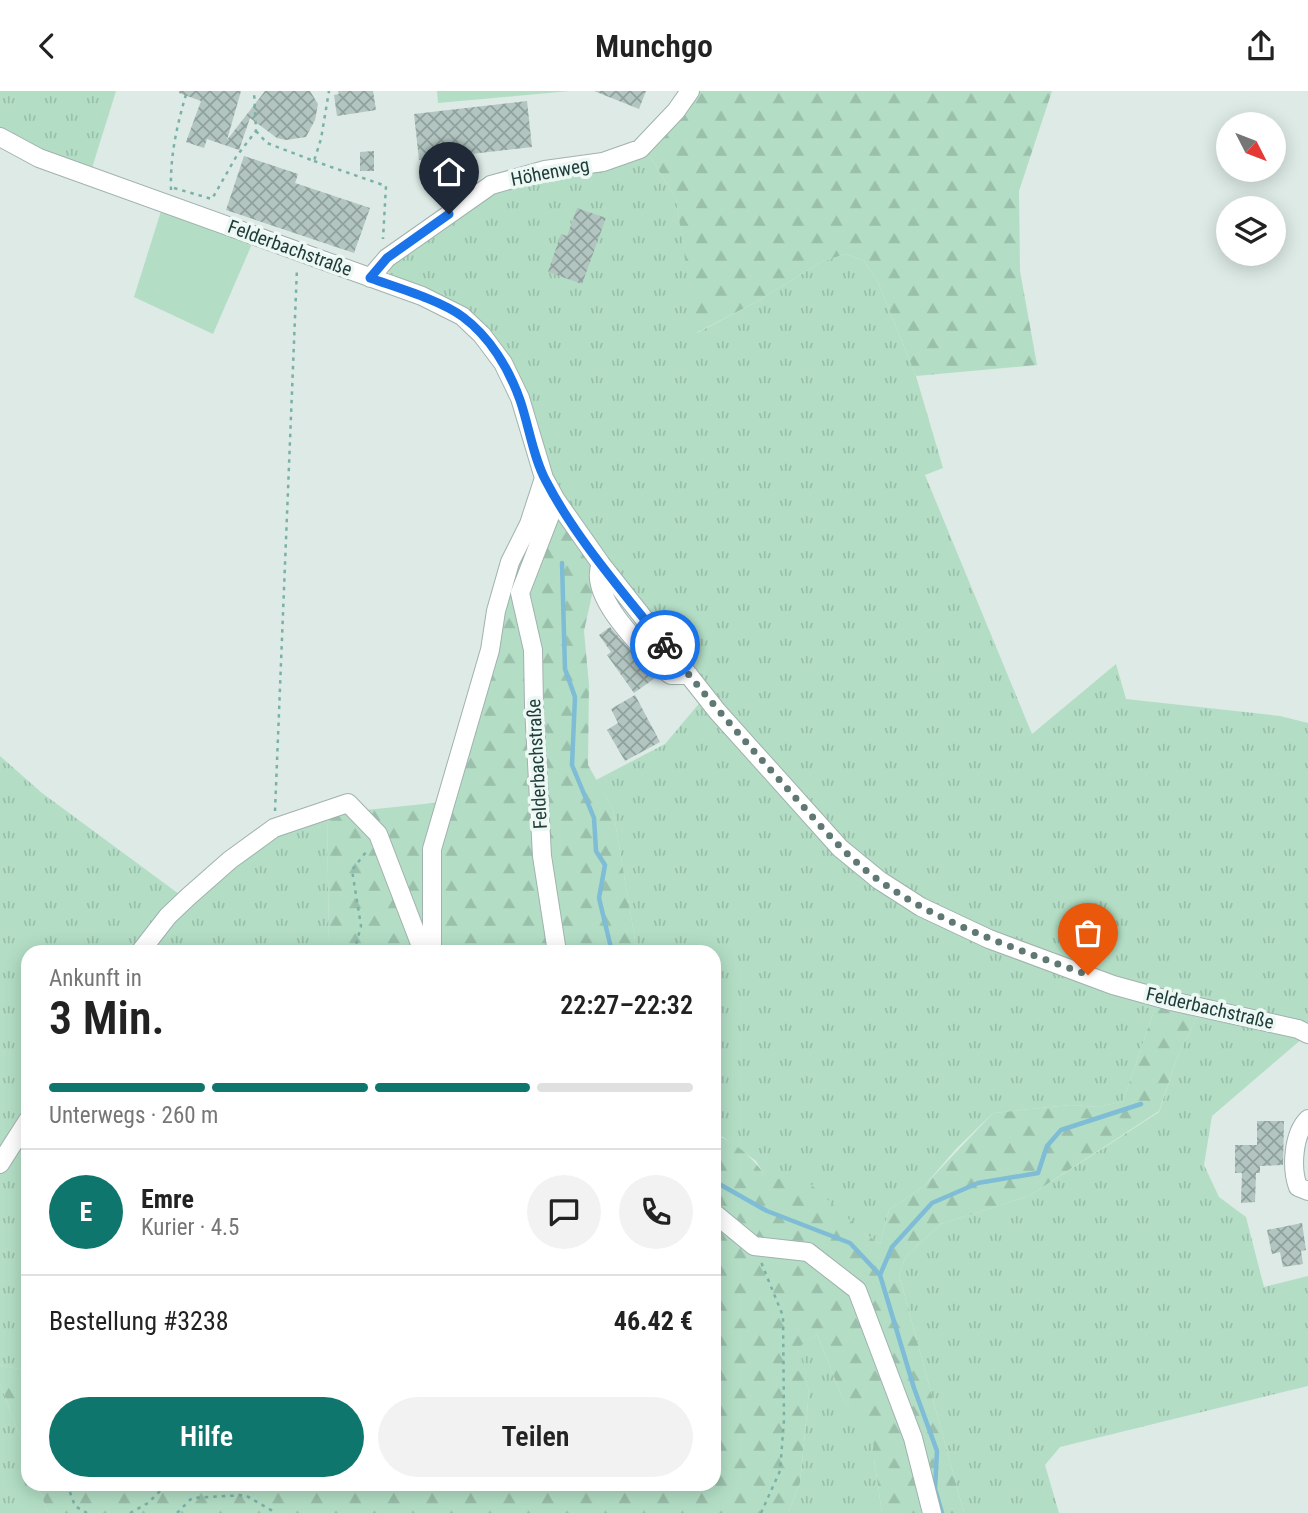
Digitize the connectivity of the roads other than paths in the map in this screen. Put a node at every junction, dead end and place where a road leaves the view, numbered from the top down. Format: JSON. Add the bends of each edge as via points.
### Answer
{"nodes":[{"id":1,"x":690,"y":91,"type":"edge"},
{"id":2,"x":0,"y":137,"type":"edge"},
{"id":3,"x":376,"y":271,"type":"junction"},
{"id":4,"x":544,"y":478,"type":"junction"},
{"id":5,"x":556,"y":500,"type":"junction"},
{"id":6,"x":145,"y":945,"type":"edge"},
{"id":7,"x":423,"y":945,"type":"edge"},
{"id":8,"x":429,"y":945,"type":"edge"},
{"id":9,"x":556,"y":945,"type":"edge"},
{"id":10,"x":1308,"y":1034,"type":"edge"},
{"id":11,"x":1308,"y":1119,"type":"edge"},
{"id":12,"x":21,"y":1131,"type":"edge"},
{"id":13,"x":0,"y":1164,"type":"edge"},
{"id":14,"x":1308,"y":1191,"type":"edge"},
{"id":15,"x":721,"y":1219,"type":"edge"},
{"id":16,"x":932,"y":1513,"type":"edge"}],
"edges":[{"from":1,"to":3,"type":"street","name":"Höhenweg","via":[[640,149],[603,162],[545,170],[491,185],[387,258]]},
{"from":2,"to":3,"type":"street","name":"Felderbachstraße","via":[[38,158],[171,195],[297,251]]},
{"from":3,"to":4,"type":"street","name":"Felderbachstraße","via":[[462,316],[482,335],[503,363],[520,398]]},
{"from":4,"to":5,"type":"street","name":"Felderbachstraße"},
{"from":4,"to":8,"type":"street","via":[[510,562],[490,650],[432,849]]},
{"from":5,"to":9,"type":"street","name":"Felderbachstraße","via":[[520,593],[533,650],[542,856]]},
{"from":5,"to":10,"type":"street","name":"Felderbachstraße","via":[[717,711],[840,848],[879,880],[921,907],[989,939],[1113,985]]},
{"from":6,"to":7,"type":"street","via":[[188,897],[274,828],[348,803],[378,834]]},
{"from":11,"to":14,"type":"street","via":[[1298,1133],[1295,1179],[1298,1187]]},
{"from":12,"to":13,"type":"street"},
{"from":15,"to":16,"type":"street","via":[[754,1246],[808,1252],[857,1290],[913,1438]]}]}
